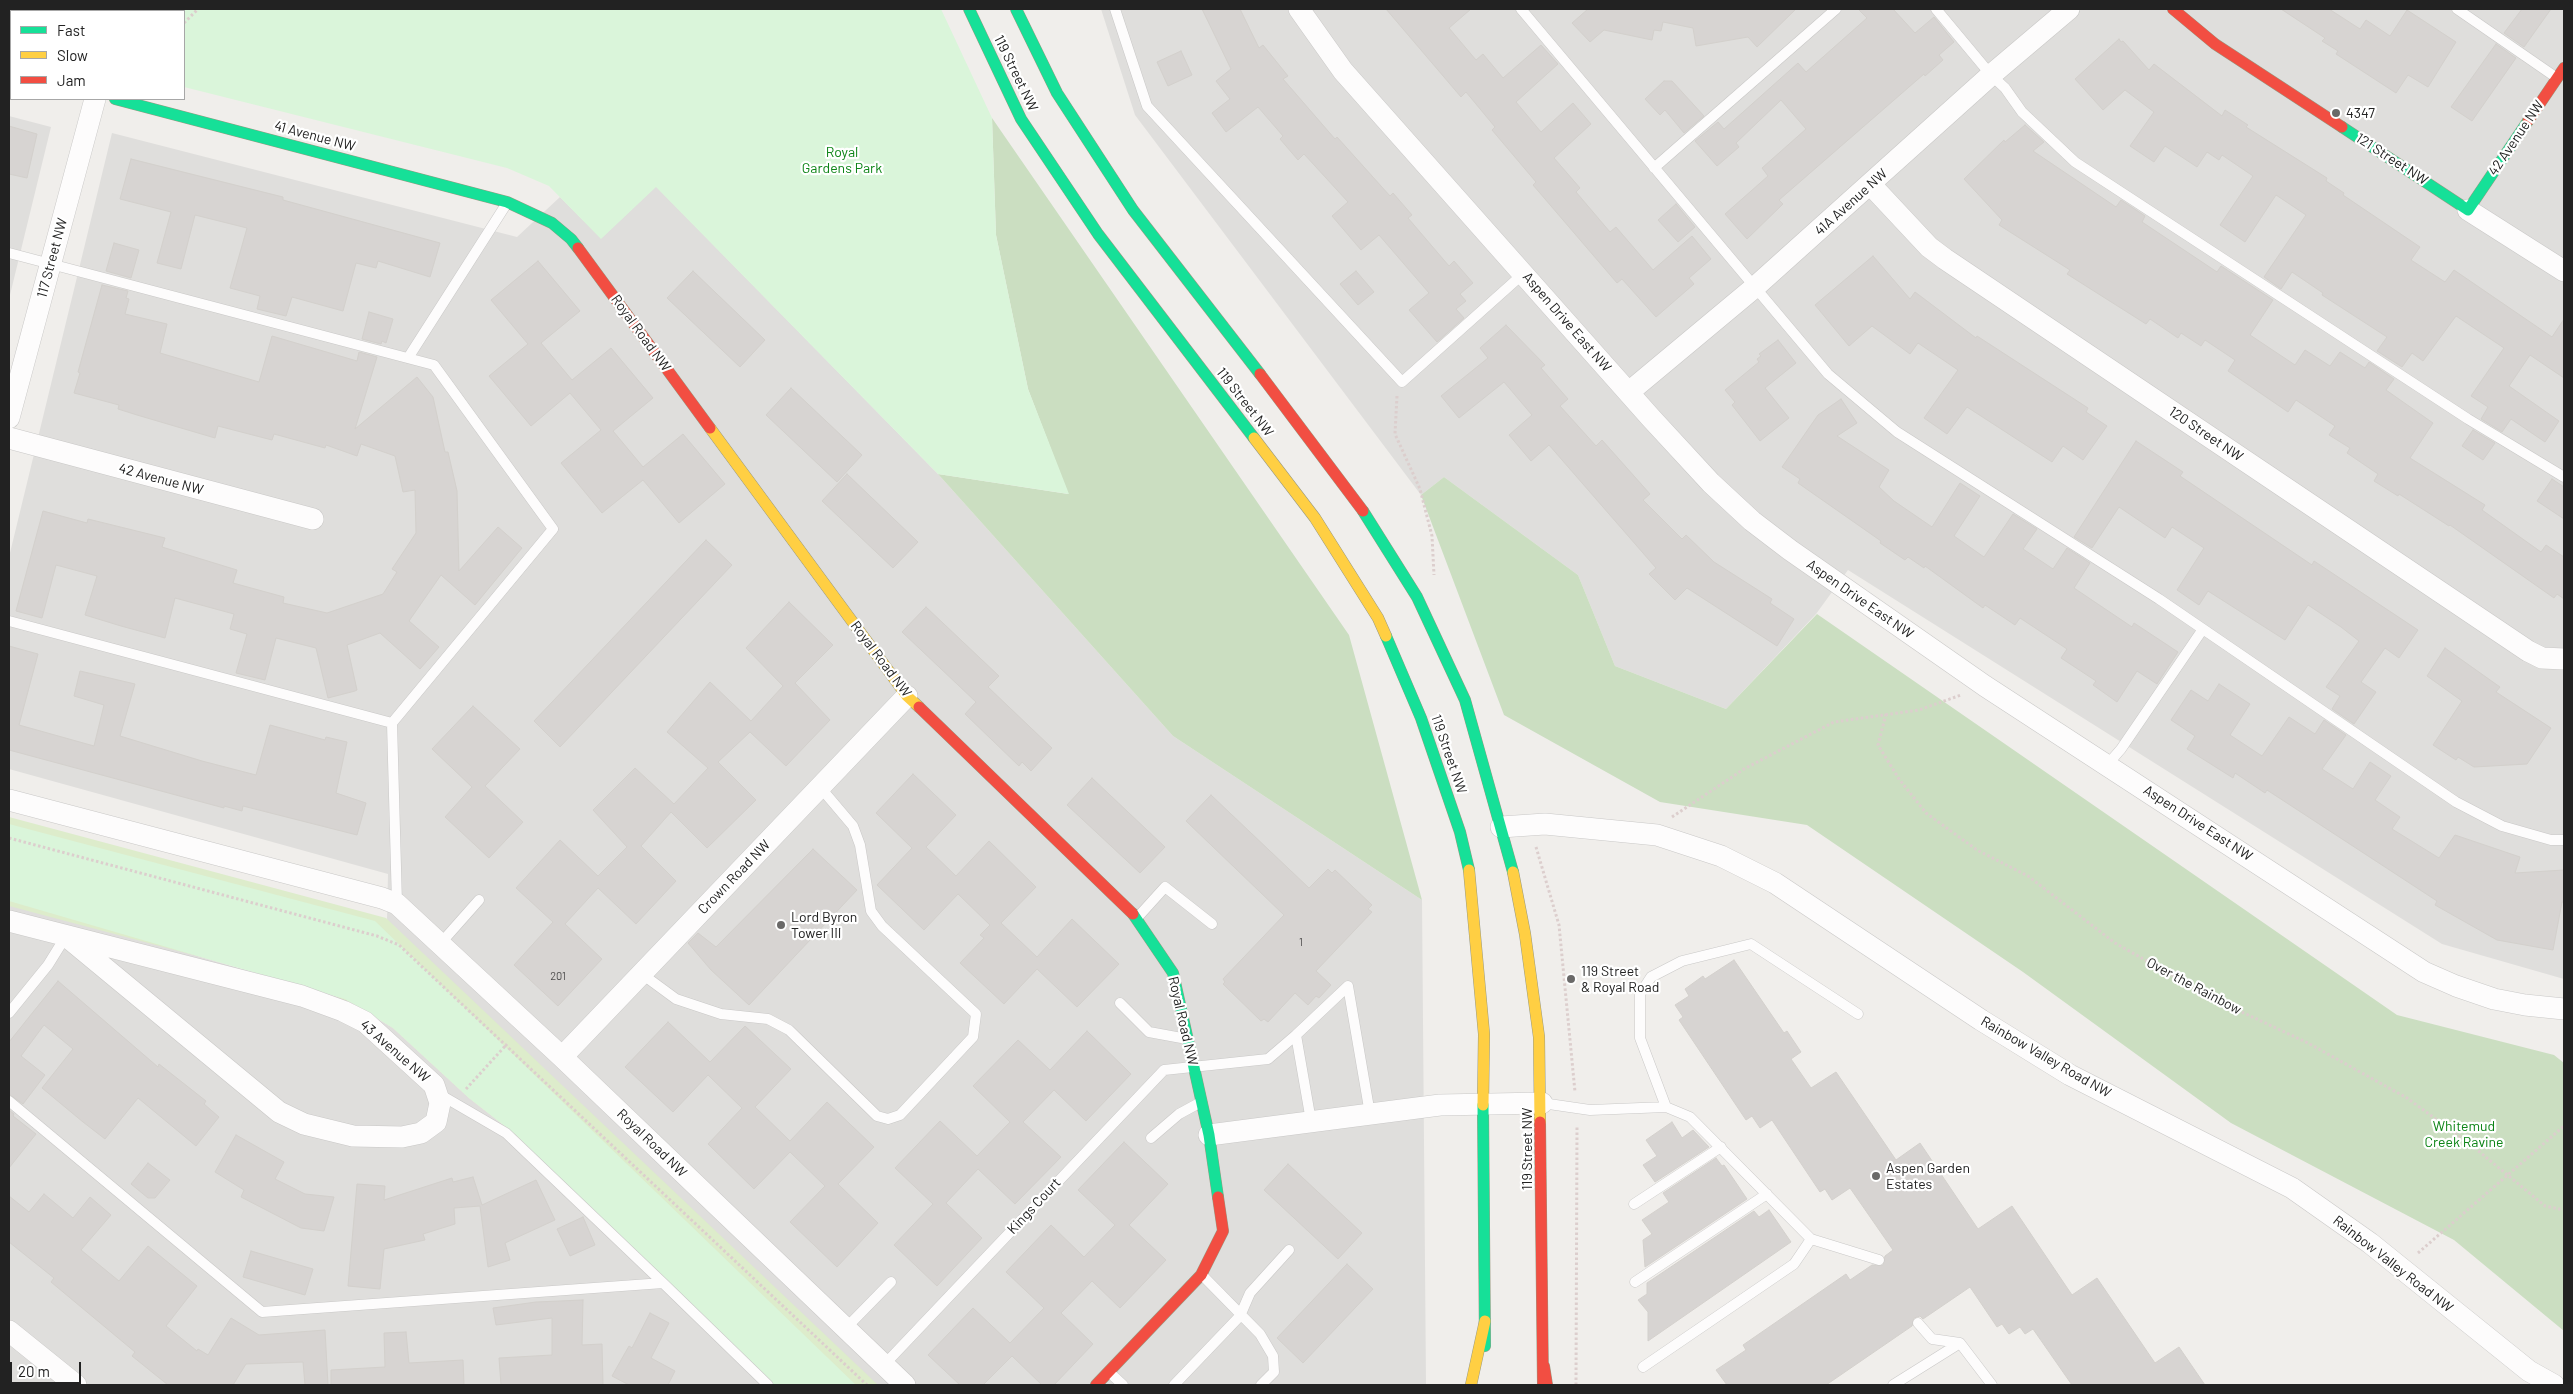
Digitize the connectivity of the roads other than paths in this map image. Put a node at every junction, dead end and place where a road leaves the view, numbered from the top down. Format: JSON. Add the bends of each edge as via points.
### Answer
{"nodes":[{"id":1,"x":970,"y":9,"type":"edge"},
{"id":2,"x":1016,"y":9,"type":"edge"},
{"id":3,"x":1115,"y":9,"type":"edge"},
{"id":4,"x":1299,"y":9,"type":"edge"},
{"id":5,"x":1521,"y":9,"type":"edge"},
{"id":6,"x":1836,"y":9,"type":"edge"},
{"id":7,"x":1936,"y":9,"type":"edge"},
{"id":8,"x":2069,"y":9,"type":"edge"},
{"id":9,"x":2173,"y":9,"type":"edge"},
{"id":10,"x":2458,"y":9,"type":"edge"},
{"id":11,"x":2564,"y":68,"type":"edge"},
{"id":12,"x":1991,"y":75,"type":"junction"},
{"id":13,"x":2561,"y":80,"type":"edge"},
{"id":14,"x":95,"y":100,"type":"edge"},
{"id":15,"x":119,"y":100,"type":"edge"},
{"id":16,"x":1654,"y":168,"type":"junction"},
{"id":17,"x":1871,"y":185,"type":"junction"},
{"id":18,"x":507,"y":202,"type":"junction"},
{"id":19,"x":2468,"y":210,"type":"junction"},
{"id":20,"x":9,"y":253,"type":"edge"},
{"id":21,"x":50,"y":264,"type":"junction"},
{"id":22,"x":2564,"y":271,"type":"edge"},
{"id":23,"x":1524,"y":273,"type":"junction"},
{"id":24,"x":1755,"y":287,"type":"junction"},
{"id":25,"x":408,"y":358,"type":"junction"},
{"id":26,"x":1629,"y":392,"type":"junction"},
{"id":27,"x":9,"y":418,"type":"edge"},
{"id":28,"x":9,"y":438,"type":"edge"},
{"id":29,"x":2564,"y":478,"type":"edge"},
{"id":30,"x":313,"y":519,"type":"dead end"},
{"id":31,"x":9,"y":621,"type":"edge"},
{"id":32,"x":2203,"y":629,"type":"junction"},
{"id":33,"x":2561,"y":660,"type":"edge"},
{"id":34,"x":907,"y":696,"type":"junction"},
{"id":35,"x":392,"y":723,"type":"junction"},
{"id":36,"x":2108,"y":764,"type":"junction"},
{"id":37,"x":820,"y":787,"type":"junction"},
{"id":38,"x":9,"y":800,"type":"edge"},
{"id":39,"x":1496,"y":828,"type":"junction"},
{"id":40,"x":1473,"y":830,"type":"dead end"},
{"id":41,"x":1460,"y":832,"type":"junction"},
{"id":42,"x":2564,"y":840,"type":"edge"},
{"id":43,"x":479,"y":900,"type":"dead end"},
{"id":44,"x":397,"y":904,"type":"junction"},
{"id":45,"x":1136,"y":919,"type":"junction"},
{"id":46,"x":9,"y":922,"type":"edge"},
{"id":47,"x":1212,"y":924,"type":"dead end"},
{"id":48,"x":66,"y":936,"type":"junction"},
{"id":49,"x":440,"y":944,"type":"junction"},
{"id":50,"x":642,"y":974,"type":"junction"},
{"id":51,"x":1120,"y":1003,"type":"dead end"},
{"id":52,"x":2562,"y":1009,"type":"edge"},
{"id":53,"x":9,"y":1013,"type":"edge"},
{"id":54,"x":1858,"y":1014,"type":"dead end"},
{"id":55,"x":1296,"y":1035,"type":"junction"},
{"id":56,"x":1188,"y":1039,"type":"junction"},
{"id":57,"x":562,"y":1057,"type":"junction"},
{"id":58,"x":1194,"y":1065,"type":"junction"},
{"id":59,"x":438,"y":1094,"type":"junction"},
{"id":60,"x":9,"y":1101,"type":"edge"},
{"id":61,"x":1202,"y":1101,"type":"junction"},
{"id":62,"x":1484,"y":1103,"type":"junction"},
{"id":63,"x":1542,"y":1103,"type":"junction"},
{"id":64,"x":1666,"y":1107,"type":"junction"},
{"id":65,"x":1370,"y":1114,"type":"junction"},
{"id":66,"x":1311,"y":1122,"type":"junction"},
{"id":67,"x":1209,"y":1135,"type":"junction"},
{"id":68,"x":1151,"y":1138,"type":"dead end"},
{"id":69,"x":1721,"y":1148,"type":"junction"},
{"id":70,"x":1767,"y":1194,"type":"junction"},
{"id":71,"x":1634,"y":1204,"type":"dead end"},
{"id":72,"x":1811,"y":1239,"type":"junction"},
{"id":73,"x":1289,"y":1250,"type":"dead end"},
{"id":74,"x":1879,"y":1260,"type":"dead end"},
{"id":75,"x":1201,"y":1275,"type":"junction"},
{"id":76,"x":891,"y":1282,"type":"dead end"},
{"id":77,"x":1635,"y":1282,"type":"dead end"},
{"id":78,"x":663,"y":1283,"type":"junction"},
{"id":79,"x":1240,"y":1316,"type":"junction"},
{"id":80,"x":1485,"y":1321,"type":"junction"},
{"id":81,"x":1918,"y":1322,"type":"dead end"},
{"id":82,"x":846,"y":1328,"type":"junction"},
{"id":83,"x":9,"y":1331,"type":"edge"},
{"id":84,"x":1960,"y":1343,"type":"junction"},
{"id":85,"x":884,"y":1365,"type":"junction"},
{"id":86,"x":1544,"y":1366,"type":"junction"},
{"id":87,"x":1643,"y":1367,"type":"dead end"},
{"id":88,"x":1108,"y":1371,"type":"junction"},
{"id":89,"x":1485,"y":1376,"type":"dead end"},
{"id":90,"x":76,"y":1385,"type":"edge"},
{"id":91,"x":768,"y":1385,"type":"edge"},
{"id":92,"x":905,"y":1385,"type":"edge"},
{"id":93,"x":1096,"y":1385,"type":"edge"},
{"id":94,"x":1123,"y":1385,"type":"edge"},
{"id":95,"x":1174,"y":1385,"type":"edge"},
{"id":96,"x":1261,"y":1385,"type":"edge"},
{"id":97,"x":1471,"y":1385,"type":"edge"},
{"id":98,"x":1543,"y":1385,"type":"edge"},
{"id":99,"x":1547,"y":1385,"type":"edge"},
{"id":100,"x":1893,"y":1385,"type":"edge"},
{"id":101,"x":1992,"y":1385,"type":"edge"},
{"id":102,"x":2554,"y":1385,"type":"edge"}],
"edges":[{"from":1,"to":41,"type":"main road","name":"119 Street NW","via":[[1021,119],[1098,234],[1315,518],[1378,618],[1421,718]]},
{"from":2,"to":39,"type":"main road","name":"119 Street NW","via":[[1057,94],[1133,210],[1354,497],[1417,598],[1465,700]]},
{"from":3,"to":23,"type":"lane","via":[[1147,106],[1402,382]]},
{"from":4,"to":23,"type":"street","name":"Aspen Drive East NW","via":[[1343,71]]},
{"from":5,"to":16,"type":"lane"},
{"from":6,"to":16,"type":"lane"},
{"from":7,"to":12,"type":"lane"},
{"from":8,"to":12,"type":"street","name":"41A Avenue NW"},
{"from":9,"to":19,"type":"main road","name":"121 Street NW","via":[[2216,44]]},
{"from":10,"to":13,"type":"lane"},
{"from":11,"to":13,"type":"main road","name":"42 Avenue NW"},
{"from":12,"to":17,"type":"street","name":"41A Avenue NW"},
{"from":12,"to":29,"type":"lane","via":[[2022,112],[2075,162],[2468,419]]},
{"from":13,"to":19,"type":"main road","name":"42 Avenue NW"},
{"from":14,"to":21,"type":"street","name":"117 Street NW"},
{"from":15,"to":18,"type":"main road","name":"41 Avenue NW"},
{"from":16,"to":24,"type":"lane"},
{"from":17,"to":24,"type":"street","name":"41A Avenue NW"},
{"from":17,"to":33,"type":"street","name":"120 Street NW","via":[[1929,247],[1945,259],[2528,651],[2542,658]]},
{"from":18,"to":25,"type":"lane"},
{"from":18,"to":34,"type":"main road","name":"Royal Road NW","via":[[552,223],[571,239]]},
{"from":19,"to":22,"type":"street","name":"121 Street NW"},
{"from":20,"to":21,"type":"lane"},
{"from":21,"to":25,"type":"lane"},
{"from":21,"to":27,"type":"street","name":"117 Street NW"},
{"from":23,"to":26,"type":"street","name":"Aspen Drive East NW"},
{"from":24,"to":26,"type":"street","name":"41A Avenue NW"},
{"from":24,"to":32,"type":"lane","via":[[1828,374],[1897,432]]},
{"from":25,"to":35,"type":"lane","via":[[434,365],[553,529]]},
{"from":26,"to":36,"type":"street","name":"Aspen Drive East NW","via":[[1711,483],[1752,521],[1985,686]]},
{"from":28,"to":30,"type":"street","name":"42 Avenue NW"},
{"from":31,"to":35,"type":"lane"},
{"from":32,"to":36,"type":"lane"},
{"from":32,"to":42,"type":"lane","via":[[2456,802],[2502,826],[2551,840]]},
{"from":34,"to":37,"type":"street","name":"Crown Road NW"},
{"from":34,"to":45,"type":"main road","name":"Royal Road NW"},
{"from":35,"to":44,"type":"lane"},
{"from":36,"to":52,"type":"street","name":"Aspen Drive East NW","via":[[2424,972],[2494,999]]},
{"from":37,"to":50,"type":"street","name":"Crown Road NW"},
{"from":37,"to":50,"type":"lane","via":[[853,826],[860,845],[872,911],[882,926],[976,1014],[973,1037],[900,1115],[888,1119],[877,1116],[789,1030],[768,1019],[721,1014],[676,999]]},
{"from":38,"to":44,"type":"street"},
{"from":39,"to":63,"type":"main road","name":"119 Street NW","via":[[1526,934],[1539,1037]]},
{"from":39,"to":102,"type":"street","name":"Rainbow Valley Road NW","via":[[1546,824],[1657,835],[1722,856],[1775,884],[2070,1075],[2292,1188],[2370,1243],[2529,1371]]},
{"from":40,"to":41,"type":"main road"},
{"from":41,"to":62,"type":"main road","name":"119 Street NW","via":[[1468,864],[1476,935],[1484,1034]]},
{"from":43,"to":49,"type":"lane"},
{"from":44,"to":49,"type":"street","name":"Royal Road NW"},
{"from":45,"to":47,"type":"lane","via":[[1166,887]]},
{"from":45,"to":56,"type":"main road","name":"Royal Road NW","via":[[1173,973]]},
{"from":46,"to":48,"type":"street","name":"43 Avenue NW"},
{"from":48,"to":53,"type":"lane"},
{"from":48,"to":59,"type":"street","name":"43 Avenue NW","via":[[302,996],[343,1010],[381,1035],[434,1085]]},
{"from":48,"to":59,"type":"street","name":"43 Avenue NW","via":[[261,1099],[304,1124],[352,1136],[402,1137],[421,1133],[436,1122],[440,1103]]},
{"from":49,"to":57,"type":"street","name":"Royal Road NW"},
{"from":50,"to":57,"type":"street","name":"Crown Road NW"},
{"from":51,"to":56,"type":"lane","via":[[1149,1032]]},
{"from":54,"to":64,"type":"lane","via":[[1752,944],[1682,961],[1651,977],[1640,994],[1640,1038]]},
{"from":55,"to":58,"type":"lane","name":"Kings Court","via":[[1268,1058]]},
{"from":55,"to":65,"type":"lane","name":"Kings Court","via":[[1348,986]]},
{"from":55,"to":66,"type":"lane"},
{"from":56,"to":58,"type":"main road","name":"Royal Road NW"},
{"from":57,"to":82,"type":"street","name":"Royal Road NW"},
{"from":58,"to":61,"type":"main road","name":"Royal Road NW"},
{"from":58,"to":85,"type":"lane","name":"Kings Court","via":[[1164,1070]]},
{"from":59,"to":78,"type":"lane","via":[[506,1132]]},
{"from":60,"to":78,"type":"lane","via":[[262,1312]]},
{"from":61,"to":67,"type":"main road","name":"Royal Road NW"},
{"from":61,"to":68,"type":"lane","via":[[1179,1114]]},
{"from":62,"to":63,"type":"street"},
{"from":62,"to":65,"type":"street"},
{"from":62,"to":80,"type":"main road","name":"119 Street NW"},
{"from":63,"to":64,"type":"lane","via":[[1590,1110]]},
{"from":63,"to":86,"type":"main road","name":"119 Street NW"},
{"from":64,"to":69,"type":"lane","via":[[1690,1117]]},
{"from":65,"to":66,"type":"street"},
{"from":66,"to":67,"type":"street"},
{"from":67,"to":75,"type":"main road","name":"Royal Road NW","via":[[1222,1231]]},
{"from":69,"to":70,"type":"lane"},
{"from":69,"to":71,"type":"lane"},
{"from":70,"to":72,"type":"lane"},
{"from":70,"to":77,"type":"lane"},
{"from":72,"to":74,"type":"lane"},
{"from":72,"to":87,"type":"lane","via":[[1794,1264]]},
{"from":73,"to":79,"type":"lane","via":[[1250,1293]]},
{"from":75,"to":79,"type":"lane"},
{"from":75,"to":88,"type":"main road","name":"Royal Road NW"},
{"from":76,"to":82,"type":"lane"},
{"from":78,"to":91,"type":"lane"},
{"from":79,"to":95,"type":"lane"},
{"from":79,"to":96,"type":"lane","via":[[1260,1334],[1273,1356],[1274,1372]]},
{"from":80,"to":89,"type":"main road","name":"119 Street NW"},
{"from":80,"to":97,"type":"main road"},
{"from":81,"to":84,"type":"lane","via":[[1932,1340]]},
{"from":82,"to":85,"type":"street","name":"Royal Road NW"},
{"from":83,"to":90,"type":"street"},
{"from":84,"to":100,"type":"lane"},
{"from":84,"to":101,"type":"lane"},
{"from":85,"to":92,"type":"street","name":"Royal Road NW"},
{"from":86,"to":98,"type":"main road","name":"119 Street NW"},
{"from":86,"to":99,"type":"main road"},
{"from":88,"to":93,"type":"main road","name":"Royal Road NW"},
{"from":88,"to":94,"type":"lane"}]}
